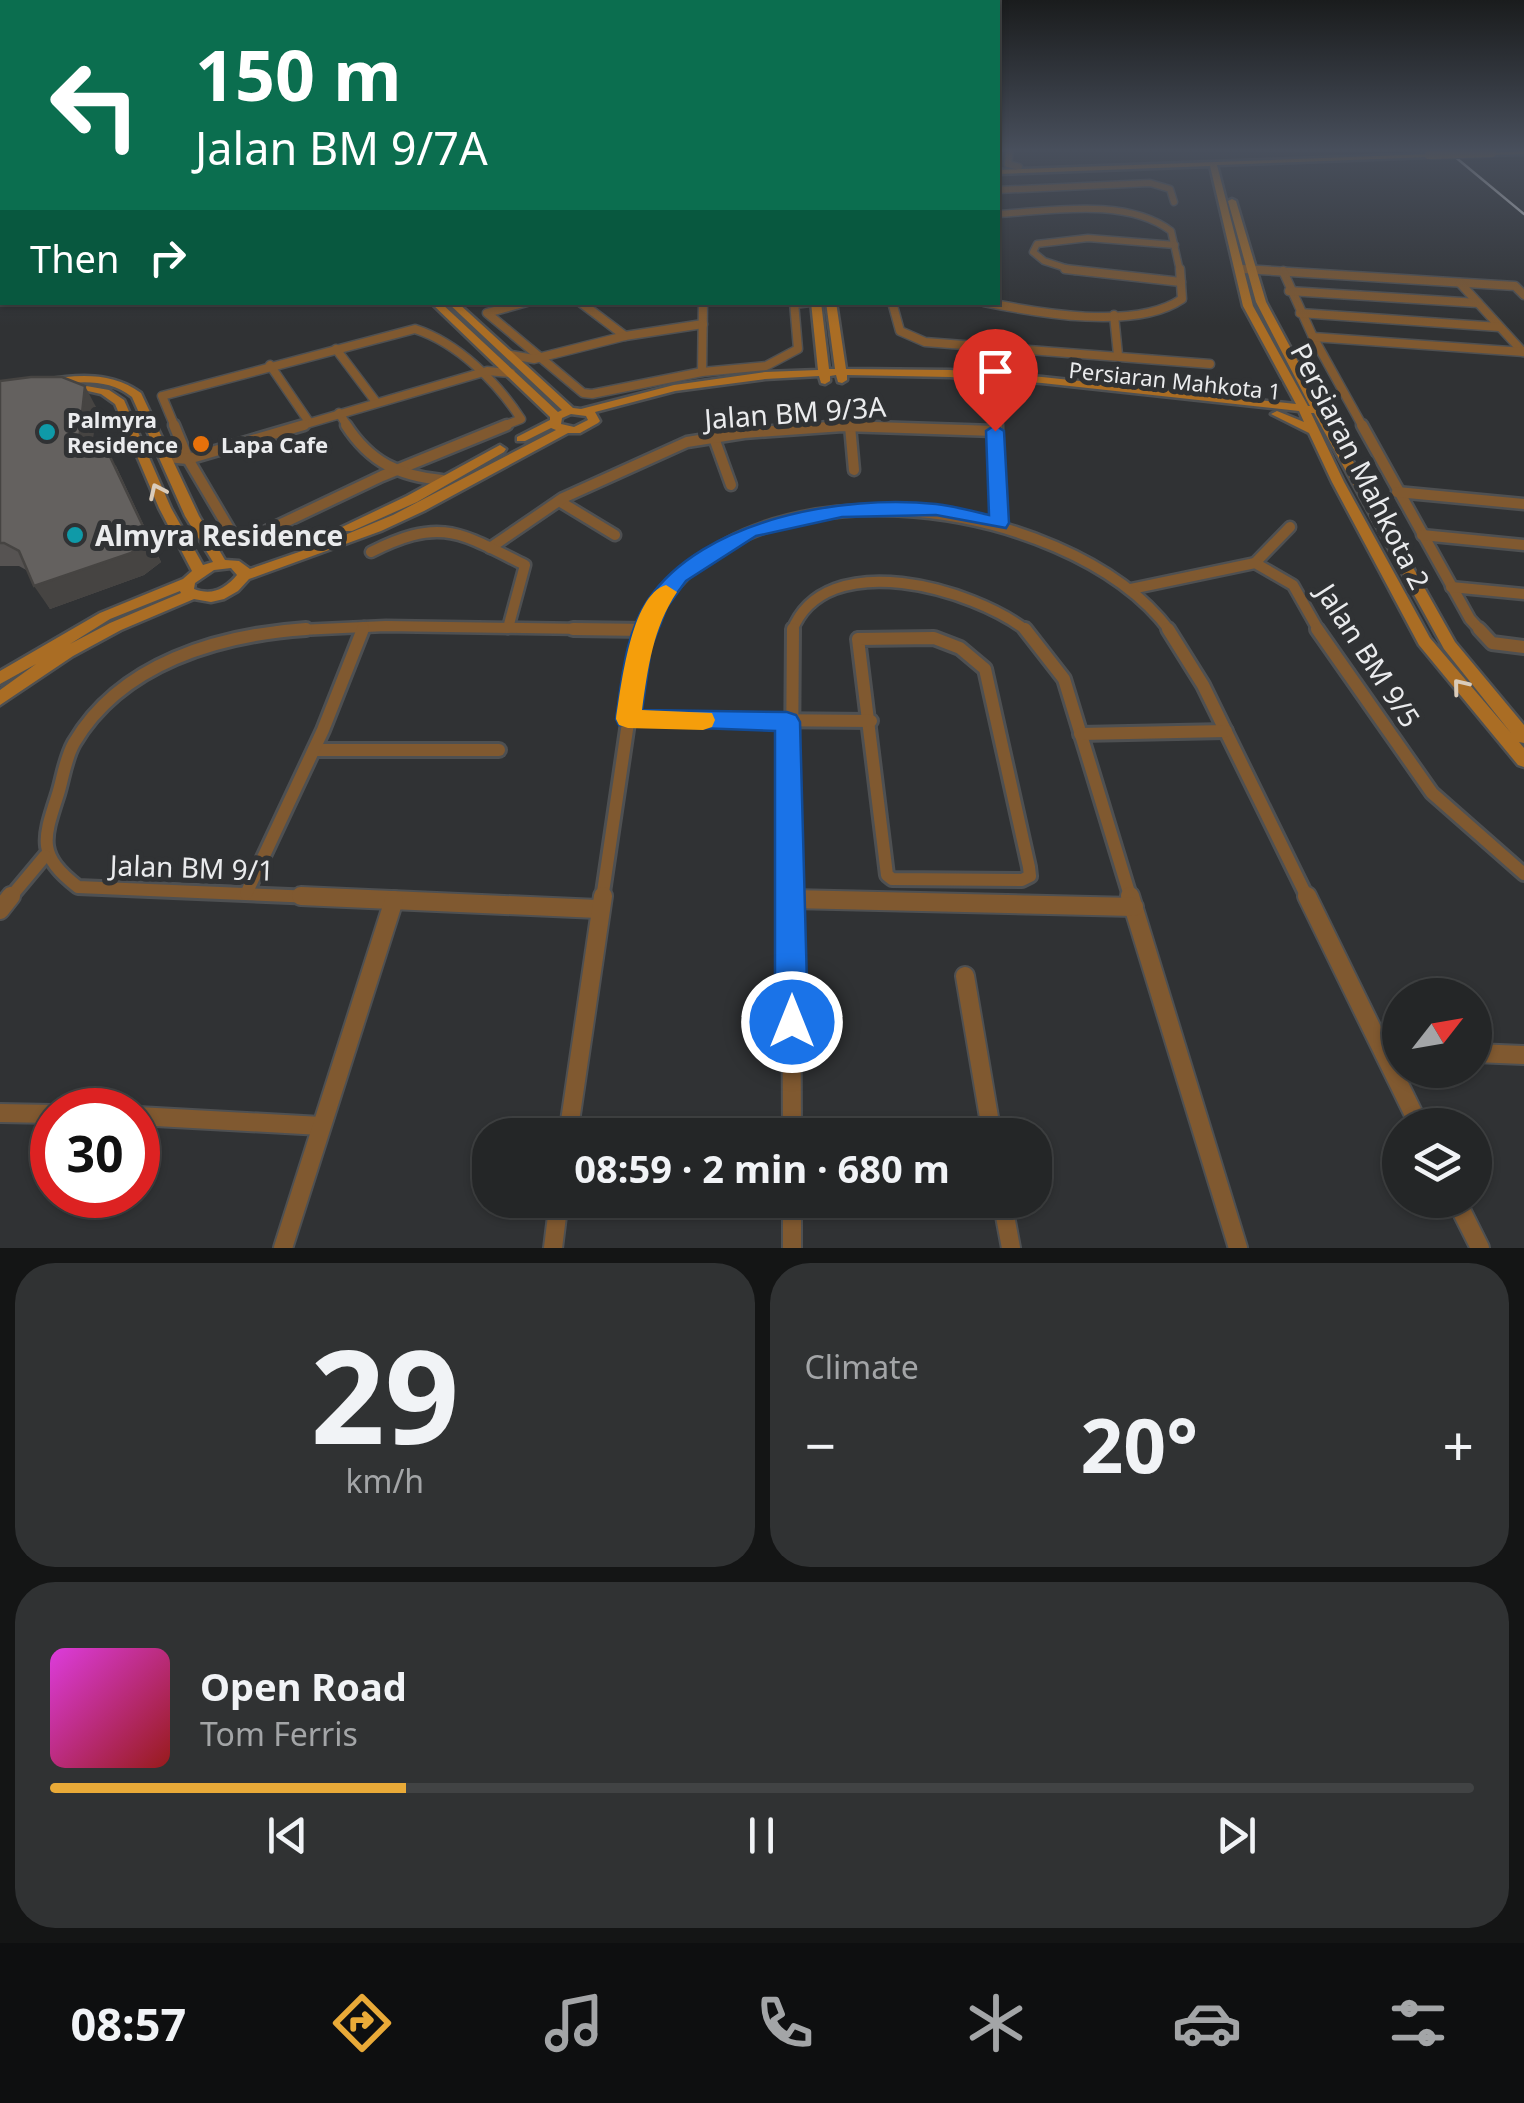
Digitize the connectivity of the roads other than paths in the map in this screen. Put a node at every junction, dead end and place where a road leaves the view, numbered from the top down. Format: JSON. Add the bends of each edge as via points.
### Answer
{"nodes":[{"id":1,"x":1229,"y":209,"type":"edge"},
{"id":2,"x":1104,"y":210,"type":"joint"},
{"id":3,"x":1000,"y":214,"type":"edge"},
{"id":4,"x":1176,"y":245,"type":"junction"},
{"id":5,"x":1245,"y":269,"type":"junction"},
{"id":6,"x":1282,"y":269,"type":"junction"},
{"id":7,"x":1365,"y":274,"type":"dead end"},
{"id":8,"x":1181,"y":282,"type":"junction"},
{"id":9,"x":1460,"y":282,"type":"junction"},
{"id":10,"x":1289,"y":291,"type":"junction"},
{"id":11,"x":1524,"y":296,"type":"edge"},
{"id":12,"x":1478,"y":303,"type":"junction"},
{"id":13,"x":1000,"y":304,"type":"edge"},
{"id":14,"x":437,"y":305,"type":"edge"},
{"id":15,"x":454,"y":305,"type":"edge"},
{"id":16,"x":516,"y":305,"type":"edge"},
{"id":17,"x":584,"y":305,"type":"edge"},
{"id":18,"x":703,"y":305,"type":"edge"},
{"id":19,"x":794,"y":305,"type":"edge"},
{"id":20,"x":812,"y":305,"type":"edge"},
{"id":21,"x":831,"y":305,"type":"edge"},
{"id":22,"x":893,"y":305,"type":"edge"},
{"id":23,"x":1300,"y":313,"type":"junction"},
{"id":24,"x":1114,"y":316,"type":"junction"},
{"id":25,"x":703,"y":324,"type":"junction"},
{"id":26,"x":1500,"y":326,"type":"junction"},
{"id":27,"x":625,"y":336,"type":"junction"},
{"id":28,"x":1313,"y":338,"type":"junction"},
{"id":29,"x":820,"y":342,"type":"junction"},
{"id":30,"x":336,"y":349,"type":"junction"},
{"id":31,"x":837,"y":352,"type":"junction"},
{"id":32,"x":1523,"y":352,"type":"edge"},
{"id":33,"x":1118,"y":355,"type":"junction"},
{"id":34,"x":511,"y":356,"type":"junction"},
{"id":35,"x":538,"y":358,"type":"junction"},
{"id":36,"x":497,"y":360,"type":"junction"},
{"id":37,"x":1210,"y":364,"type":"dead end"},
{"id":38,"x":270,"y":365,"type":"junction"},
{"id":39,"x":528,"y":371,"type":"junction"},
{"id":40,"x":484,"y":372,"type":"junction"},
{"id":41,"x":702,"y":372,"type":"junction"},
{"id":42,"x":511,"y":374,"type":"junction"},
{"id":43,"x":891,"y":374,"type":"junction"},
{"id":44,"x":768,"y":376,"type":"junction"},
{"id":45,"x":824,"y":377,"type":"junction"},
{"id":46,"x":841,"y":377,"type":"junction"},
{"id":47,"x":1296,"y":394,"type":"junction"},
{"id":48,"x":376,"y":402,"type":"junction"},
{"id":49,"x":996,"y":404,"type":"dead end"},
{"id":50,"x":1274,"y":410,"type":"junction"},
{"id":51,"x":570,"y":411,"type":"junction"},
{"id":52,"x":339,"y":413,"type":"junction"},
{"id":53,"x":590,"y":415,"type":"junction"},
{"id":54,"x":1313,"y":417,"type":"junction"},
{"id":55,"x":308,"y":422,"type":"junction"},
{"id":56,"x":558,"y":423,"type":"junction"},
{"id":57,"x":850,"y":426,"type":"junction"},
{"id":58,"x":995,"y":431,"type":"junction"},
{"id":59,"x":714,"y":438,"type":"junction"},
{"id":60,"x":166,"y":457,"type":"junction"},
{"id":61,"x":188,"y":459,"type":"junction"},
{"id":62,"x":854,"y":470,"type":"dead end"},
{"id":63,"x":172,"y":472,"type":"junction"},
{"id":64,"x":390,"y":472,"type":"junction"},
{"id":65,"x":403,"y":476,"type":"junction"},
{"id":66,"x":442,"y":480,"type":"junction"},
{"id":67,"x":731,"y":485,"type":"dead end"},
{"id":68,"x":1397,"y":492,"type":"junction"},
{"id":69,"x":412,"y":499,"type":"junction"},
{"id":70,"x":559,"y":500,"type":"junction"},
{"id":71,"x":1524,"y":504,"type":"edge"},
{"id":72,"x":999,"y":523,"type":"junction"},
{"id":73,"x":1290,"y":527,"type":"dead end"},
{"id":74,"x":615,"y":535,"type":"dead end"},
{"id":75,"x":1422,"y":535,"type":"junction"},
{"id":76,"x":1524,"y":545,"type":"edge"},
{"id":77,"x":490,"y":548,"type":"junction"},
{"id":78,"x":371,"y":552,"type":"dead end"},
{"id":79,"x":1254,"y":563,"type":"junction"},
{"id":80,"x":221,"y":564,"type":"junction"},
{"id":81,"x":242,"y":572,"type":"junction"},
{"id":82,"x":192,"y":583,"type":"junction"},
{"id":83,"x":1451,"y":587,"type":"junction"},
{"id":84,"x":1131,"y":589,"type":"junction"},
{"id":85,"x":1524,"y":594,"type":"edge"},
{"id":86,"x":364,"y":627,"type":"junction"},
{"id":87,"x":508,"y":628,"type":"junction"},
{"id":88,"x":647,"y":630,"type":"junction"},
{"id":89,"x":1524,"y":647,"type":"edge"},
{"id":90,"x":0,"y":678,"type":"edge"},
{"id":91,"x":0,"y":699,"type":"edge"},
{"id":92,"x":628,"y":719,"type":"junction"},
{"id":93,"x":870,"y":721,"type":"junction"},
{"id":94,"x":787,"y":722,"type":"junction"},
{"id":95,"x":1226,"y":731,"type":"junction"},
{"id":96,"x":1080,"y":734,"type":"junction"},
{"id":97,"x":1524,"y":737,"type":"edge"},
{"id":98,"x":314,"y":750,"type":"junction"},
{"id":99,"x":498,"y":750,"type":"dead end"},
{"id":100,"x":1524,"y":760,"type":"edge"},
{"id":101,"x":45,"y":856,"type":"junction"},
{"id":102,"x":1524,"y":874,"type":"edge"},
{"id":103,"x":246,"y":894,"type":"junction"},
{"id":104,"x":792,"y":899,"type":"junction"},
{"id":105,"x":394,"y":900,"type":"junction"},
{"id":106,"x":1134,"y":907,"type":"junction"},
{"id":107,"x":598,"y":909,"type":"junction"},
{"id":108,"x":0,"y":910,"type":"edge"},
{"id":109,"x":965,"y":976,"type":"dead end"},
{"id":110,"x":1382,"y":1033,"type":"edge"},
{"id":111,"x":1492,"y":1054,"type":"edge"},
{"id":112,"x":1524,"y":1055,"type":"edge"},
{"id":113,"x":0,"y":1114,"type":"edge"},
{"id":114,"x":30,"y":1114,"type":"edge"},
{"id":115,"x":160,"y":1117,"type":"edge"},
{"id":116,"x":570,"y":1118,"type":"edge"},
{"id":117,"x":792,"y":1118,"type":"edge"},
{"id":118,"x":989,"y":1118,"type":"edge"},
{"id":119,"x":321,"y":1126,"type":"junction"},
{"id":120,"x":557,"y":1218,"type":"edge"},
{"id":121,"x":792,"y":1218,"type":"edge"},
{"id":122,"x":1005,"y":1218,"type":"edge"},
{"id":123,"x":1465,"y":1218,"type":"edge"},
{"id":124,"x":283,"y":1248,"type":"edge"},
{"id":125,"x":553,"y":1248,"type":"edge"},
{"id":126,"x":792,"y":1248,"type":"edge"},
{"id":127,"x":1010,"y":1248,"type":"edge"},
{"id":128,"x":1238,"y":1248,"type":"edge"},
{"id":129,"x":1480,"y":1248,"type":"edge"}],
"edges":[{"from":1,"to":5,"type":"main road","name":"Persiaran Mahkota 2"},
{"from":2,"to":3,"type":"street"},
{"from":2,"to":4,"type":"street","via":[[1160,223]]},
{"from":4,"to":8,"type":"street"},
{"from":4,"to":8,"type":"street","via":[[1076,238],[1042,242],[1032,252],[1070,270]]},
{"from":5,"to":6,"type":"street"},
{"from":5,"to":47,"type":"main road","name":"Persiaran Mahkota 2","via":[[1248,306]]},
{"from":5,"to":54,"type":"main road","name":"Persiaran Mahkota 2"},
{"from":6,"to":7,"type":"street"},
{"from":6,"to":9,"type":"street"},
{"from":6,"to":10,"type":"street"},
{"from":8,"to":24,"type":"street","via":[[1182,299],[1173,308]]},
{"from":9,"to":11,"type":"street","via":[[1515,286]]},
{"from":9,"to":12,"type":"street"},
{"from":10,"to":12,"type":"street"},
{"from":10,"to":23,"type":"street"},
{"from":12,"to":26,"type":"street"},
{"from":13,"to":24,"type":"street"},
{"from":14,"to":36,"type":"main road"},
{"from":15,"to":34,"type":"main road"},
{"from":16,"to":35,"type":"street","via":[[487,313]]},
{"from":17,"to":27,"type":"street"},
{"from":18,"to":25,"type":"street"},
{"from":19,"to":41,"type":"street","via":[[798,349],[766,366]]},
{"from":20,"to":29,"type":"main road"},
{"from":21,"to":31,"type":"main road"},
{"from":22,"to":33,"type":"street","via":[[900,331],[925,342]]},
{"from":23,"to":26,"type":"street"},
{"from":23,"to":28,"type":"street"},
{"from":24,"to":33,"type":"street"},
{"from":25,"to":27,"type":"street"},
{"from":25,"to":41,"type":"street"},
{"from":26,"to":32,"type":"street"},
{"from":27,"to":35,"type":"street"},
{"from":28,"to":32,"type":"street"},
{"from":28,"to":68,"type":"street"},
{"from":29,"to":44,"type":"main road","via":[[806,362]]},
{"from":29,"to":45,"type":"main road"},
{"from":30,"to":38,"type":"street"},
{"from":30,"to":40,"type":"street","via":[[405,330],[426,331]]},
{"from":30,"to":48,"type":"street"},
{"from":31,"to":43,"type":"main road"},
{"from":31,"to":46,"type":"main road"},
{"from":33,"to":37,"type":"street"},
{"from":34,"to":35,"type":"street"},
{"from":34,"to":39,"type":"main road"},
{"from":35,"to":39,"type":"street"},
{"from":35,"to":41,"type":"street","via":[[592,394]]},
{"from":36,"to":40,"type":"street"},
{"from":36,"to":42,"type":"main road"},
{"from":38,"to":55,"type":"street"},
{"from":38,"to":61,"type":"street","via":[[161,398]]},
{"from":39,"to":51,"type":"main road"},
{"from":40,"to":42,"type":"street"},
{"from":40,"to":48,"type":"street"},
{"from":40,"to":64,"type":"street","via":[[521,419]]},
{"from":42,"to":56,"type":"main road"},
{"from":43,"to":46,"type":"main road","name":"Persiaran Mahkota 1"},
{"from":43,"to":50,"type":"main road","name":"Persiaran Mahkota 1","via":[[1062,381]]},
{"from":44,"to":45,"type":"main road","name":"Persiaran Mahkota 1"},
{"from":44,"to":53,"type":"main road","name":"Persiaran Mahkota 1","via":[[641,394]]},
{"from":45,"to":46,"type":"main road","name":"Persiaran Mahkota 1"},
{"from":45,"to":53,"type":"main road","name":"Persiaran Mahkota 1","via":[[726,386]]},
{"from":46,"to":50,"type":"main road","name":"Persiaran Mahkota 1"},
{"from":47,"to":50,"type":"main road"},
{"from":47,"to":54,"type":"main road","name":"Persiaran Mahkota 2"},
{"from":48,"to":52,"type":"street"},
{"from":49,"to":58,"type":"street"},
{"from":50,"to":54,"type":"main road"},
{"from":50,"to":54,"type":"main road","name":"Persiaran Mahkota 1"},
{"from":51,"to":53,"type":"main road","name":"Persiaran Mahkota 1"},
{"from":51,"to":56,"type":"main road","name":"Persiaran Mahkota 1"},
{"from":52,"to":55,"type":"street"},
{"from":52,"to":64,"type":"street","via":[[355,441]]},
{"from":53,"to":56,"type":"main road","name":"Persiaran Mahkota 1","via":[[587,427]]},
{"from":54,"to":97,"type":"main road","name":"Persiaran Mahkota 2","via":[[1449,644]]},
{"from":100,"to":54,"type":"main road","name":"Persiaran Mahkota 2","one_way":true,"via":[[1424,641]]},
{"from":55,"to":61,"type":"street"},
{"from":56,"to":66,"type":"main road","name":"Persiaran Mahkota 1"},
{"from":56,"to":81,"type":"main road","name":"Persiaran Mahkota 1","via":[[420,508],[318,552]]},
{"from":57,"to":58,"type":"street","name":"Jalan BM 9/3A"},
{"from":57,"to":59,"type":"street","name":"Jalan BM 9/3A"},
{"from":57,"to":62,"type":"street"},
{"from":58,"to":72,"type":"street"},
{"from":59,"to":67,"type":"street"},
{"from":59,"to":70,"type":"street","name":"Jalan BM 9/3A","via":[[687,442]]},
{"from":60,"to":61,"type":"street"},
{"from":60,"to":63,"type":"main road"},
{"from":82,"to":60,"type":"main road","one_way":true,"via":[[120,402],[82,386],[38,386],[93,379],[126,386]]},
{"from":61,"to":63,"type":"street"},
{"from":61,"to":64,"type":"street","via":[[234,537],[260,534]]},
{"from":63,"to":80,"type":"main road"},
{"from":64,"to":65,"type":"street"},
{"from":65,"to":66,"type":"street"},
{"from":65,"to":69,"type":"street"},
{"from":66,"to":69,"type":"main road","name":"Persiaran Mahkota 1"},
{"from":68,"to":71,"type":"street"},
{"from":68,"to":75,"type":"street"},
{"from":69,"to":81,"type":"main road","name":"Persiaran Mahkota 1"},
{"from":70,"to":74,"type":"street"},
{"from":70,"to":77,"type":"street","name":"Jalan BM 9/3A"},
{"from":72,"to":84,"type":"street"},
{"from":72,"to":88,"type":"street","via":[[936,510],[842,511],[750,531],[679,576],[656,605]]},
{"from":73,"to":79,"type":"street"},
{"from":75,"to":76,"type":"street"},
{"from":75,"to":83,"type":"street"},
{"from":77,"to":78,"type":"street","via":[[430,529]]},
{"from":77,"to":87,"type":"street","via":[[524,565]]},
{"from":79,"to":84,"type":"street"},
{"from":79,"to":102,"type":"street","name":"Jalan BM 9/5","via":[[1294,584],[1328,650],[1432,793]]},
{"from":80,"to":81,"type":"main road","name":"Persiaran Mahkota 1"},
{"from":80,"to":82,"type":"main road","name":"Persiaran Mahkota 1"},
{"from":81,"to":82,"type":"main road","name":"Persiaran Mahkota 1","via":[[235,588],[217,596]]},
{"from":82,"to":90,"type":"main road","name":"Persiaran Mahkota 1","via":[[104,616]]},
{"from":82,"to":91,"type":"main road","name":"Persiaran Mahkota 1"},
{"from":83,"to":85,"type":"street"},
{"from":83,"to":89,"type":"street","via":[[1492,644]]},
{"from":84,"to":95,"type":"street","via":[[1169,628]]},
{"from":86,"to":87,"type":"street"},
{"from":86,"to":98,"type":"street"},
{"from":86,"to":101,"type":"street","via":[[255,632],[144,673],[102,706],[74,743],[45,835]]},
{"from":87,"to":88,"type":"street"},
{"from":88,"to":92,"type":"street"},
{"from":92,"to":94,"type":"street"},
{"from":92,"to":107,"type":"street"},
{"from":93,"to":93,"type":"street","via":[[858,639],[934,638],[976,659],[990,688],[1030,876],[887,875]]},
{"from":93,"to":94,"type":"street"},
{"from":94,"to":96,"type":"street","via":[[790,637],[801,610],[858,585],[893,582],[942,588],[1026,630],[1064,679]]},
{"from":94,"to":104,"type":"street"},
{"from":95,"to":96,"type":"street"},
{"from":95,"to":110,"type":"street"},
{"from":96,"to":106,"type":"street"},
{"from":98,"to":99,"type":"street"},
{"from":98,"to":103,"type":"street"},
{"from":101,"to":103,"type":"street","name":"Jalan BM 9/1","via":[[78,887]]},
{"from":101,"to":108,"type":"street"},
{"from":103,"to":105,"type":"street","name":"Jalan BM 9/1"},
{"from":104,"to":106,"type":"street"},
{"from":104,"to":117,"type":"street"},
{"from":105,"to":107,"type":"street","name":"Jalan BM 9/1"},
{"from":105,"to":119,"type":"street"},
{"from":106,"to":128,"type":"street"},
{"from":107,"to":116,"type":"street"},
{"from":109,"to":118,"type":"street"},
{"from":111,"to":112,"type":"street"},
{"from":113,"to":114,"type":"street"},
{"from":115,"to":119,"type":"street"},
{"from":119,"to":124,"type":"street"},
{"from":120,"to":125,"type":"street"},
{"from":121,"to":126,"type":"street"},
{"from":122,"to":127,"type":"street"},
{"from":123,"to":129,"type":"street"}]}
